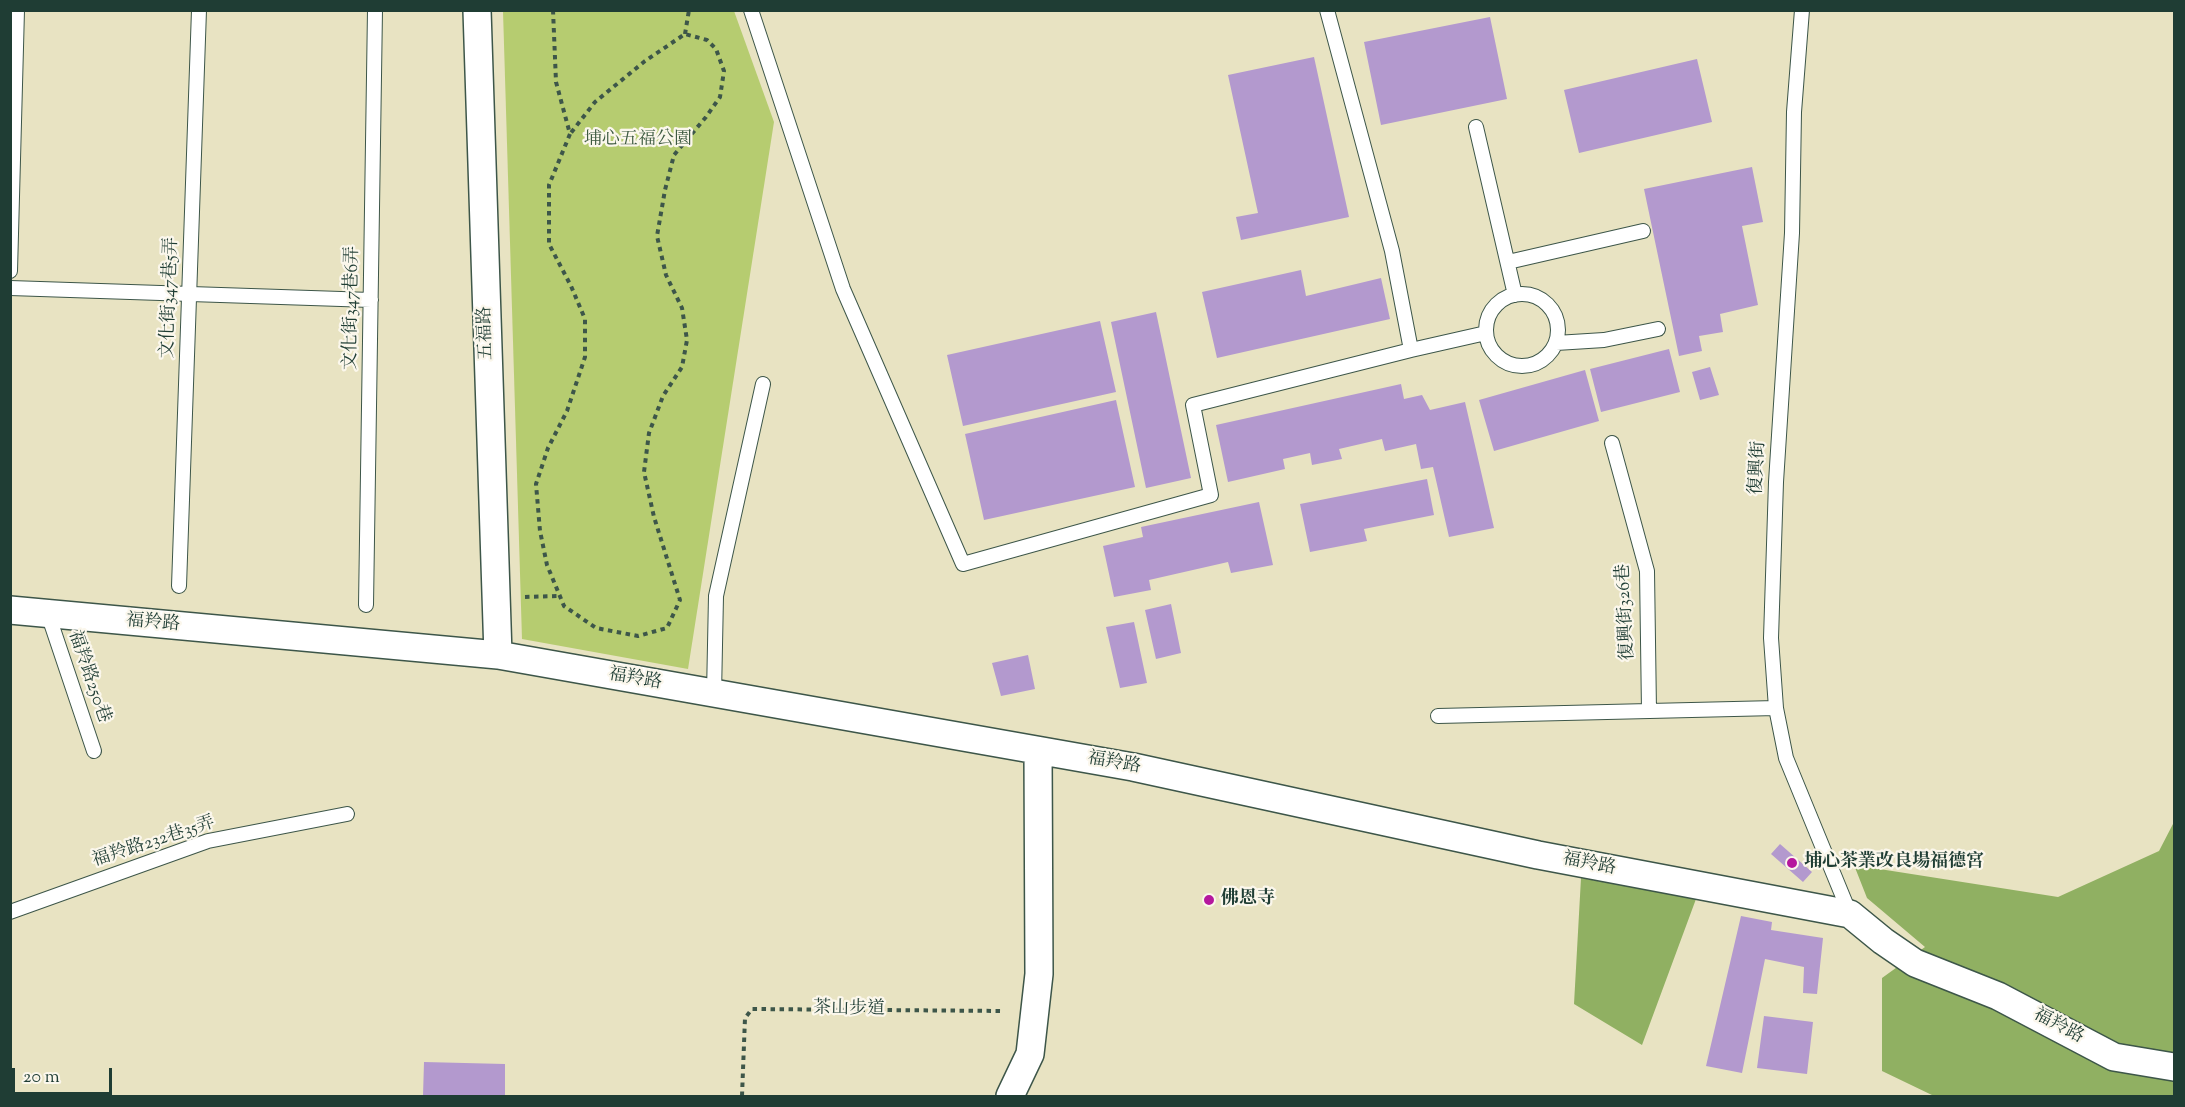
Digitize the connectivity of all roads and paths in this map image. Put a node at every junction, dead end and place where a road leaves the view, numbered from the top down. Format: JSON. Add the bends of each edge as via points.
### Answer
{"nodes":[{"id":1,"x":17,"y":10,"type":"edge"},
{"id":2,"x":199,"y":10,"type":"edge"},
{"id":3,"x":375,"y":10,"type":"edge"},
{"id":4,"x":477,"y":10,"type":"edge"},
{"id":5,"x":553,"y":10,"type":"edge"},
{"id":6,"x":689,"y":10,"type":"edge"},
{"id":7,"x":751,"y":10,"type":"edge"},
{"id":8,"x":1327,"y":10,"type":"edge"},
{"id":9,"x":1802,"y":10,"type":"edge"},
{"id":10,"x":685,"y":34,"type":"junction"},
{"id":11,"x":1476,"y":127,"type":"dead end"},
{"id":12,"x":570,"y":134,"type":"junction"},
{"id":13,"x":1643,"y":231,"type":"dead end"},
{"id":14,"x":1508,"y":262,"type":"junction"},
{"id":15,"x":10,"y":272,"type":"edge"},
{"id":16,"x":10,"y":288,"type":"edge"},
{"id":17,"x":189,"y":294,"type":"junction"},
{"id":18,"x":1515,"y":295,"type":"junction"},
{"id":19,"x":371,"y":300,"type":"junction"},
{"id":20,"x":1658,"y":329,"type":"dead end"},
{"id":21,"x":1486,"y":333,"type":"junction"},
{"id":22,"x":1556,"y":343,"type":"junction"},
{"id":23,"x":1412,"y":350,"type":"junction"},
{"id":24,"x":763,"y":384,"type":"dead end"},
{"id":25,"x":1612,"y":443,"type":"dead end"},
{"id":26,"x":179,"y":586,"type":"dead end"},
{"id":27,"x":366,"y":605,"type":"dead end"},
{"id":28,"x":10,"y":610,"type":"edge"},
{"id":29,"x":48,"y":614,"type":"junction"},
{"id":30,"x":498,"y":656,"type":"junction"},
{"id":31,"x":714,"y":694,"type":"junction"},
{"id":32,"x":1776,"y":708,"type":"junction"},
{"id":33,"x":1649,"y":711,"type":"junction"},
{"id":34,"x":1438,"y":716,"type":"dead end"},
{"id":35,"x":94,"y":751,"type":"dead end"},
{"id":36,"x":1038,"y":751,"type":"junction"},
{"id":37,"x":347,"y":814,"type":"dead end"},
{"id":38,"x":10,"y":912,"type":"edge"},
{"id":39,"x":1850,"y":914,"type":"junction"},
{"id":40,"x":1035,"y":1011,"type":"junction"},
{"id":41,"x":2175,"y":1067,"type":"edge"},
{"id":42,"x":742,"y":1096,"type":"edge"},
{"id":43,"x":1010,"y":1096,"type":"edge"}],
"edges":[{"from":1,"to":15,"type":"lane"},
{"from":2,"to":17,"type":"lane","name":"文化街347巷5弄"},
{"from":3,"to":19,"type":"lane","name":"文化街347巷6弄"},
{"from":4,"to":30,"type":"street","name":"五福路"},
{"from":5,"to":12,"type":"path","via":[[556,82]]},
{"from":6,"to":10,"type":"path"},
{"from":7,"to":23,"type":"lane","via":[[843,290],[963,564],[1212,495],[1193,405]]},
{"from":8,"to":23,"type":"lane","via":[[1392,251]]},
{"from":9,"to":32,"type":"lane","name":"復興街","via":[[1776,493],[1771,638]]},
{"from":10,"to":12,"type":"path","via":[[595,102]]},
{"from":10,"to":12,"type":"path","via":[[707,40],[716,49],[724,71],[720,97],[674,155],[664,190],[657,236],[666,275],[682,308],[687,340],[682,367],[663,396],[649,433],[644,472],[680,600],[667,628],[638,636],[596,628],[564,606],[547,565],[540,531],[536,484],[585,357],[585,319],[549,244],[549,185]]},
{"from":11,"to":14,"type":"lane"},
{"from":13,"to":14,"type":"lane"},
{"from":14,"to":18,"type":"lane"},
{"from":16,"to":17,"type":"lane"},
{"from":17,"to":19,"type":"lane"},
{"from":17,"to":26,"type":"lane","name":"文化街347巷5弄"},
{"from":18,"to":21,"type":"lane","via":[[1499,302],[1491,311]]},
{"from":18,"to":22,"type":"lane","via":[[1533,296],[1551,308],[1557,319]]},
{"from":19,"to":27,"type":"lane","name":"文化街347巷6弄"},
{"from":20,"to":22,"type":"lane","via":[[1604,340]]},
{"from":21,"to":22,"type":"lane","via":[[1496,355],[1518,365],[1541,361]]},
{"from":21,"to":23,"type":"lane"},
{"from":24,"to":31,"type":"lane","via":[[716,596]]},
{"from":25,"to":33,"type":"lane","name":"復興街326巷","via":[[1647,571]]},
{"from":28,"to":29,"type":"street","name":"福羚路"},
{"from":29,"to":30,"type":"street","name":"福羚路"},
{"from":29,"to":35,"type":"lane","name":"福羚路250巷"},
{"from":30,"to":31,"type":"street","name":"福羚路"},
{"from":31,"to":36,"type":"street","name":"福羚路"},
{"from":32,"to":33,"type":"lane"},
{"from":32,"to":39,"type":"lane","name":"復興街","via":[[1786,758]]},
{"from":33,"to":34,"type":"lane"},
{"from":36,"to":39,"type":"street","name":"福羚路","via":[[1145,769],[1538,855]]},
{"from":36,"to":40,"type":"street","via":[[1039,974]]},
{"from":37,"to":38,"type":"lane","name":"福羚路232巷35弄","via":[[208,841]]},
{"from":39,"to":41,"type":"street","name":"福羚路","via":[[1916,963],[1998,996],[2114,1058]]},
{"from":40,"to":42,"type":"path","name":"茶山步道","via":[[752,1009],[745,1018]]},
{"from":40,"to":43,"type":"street","via":[[1030,1054]]}]}
